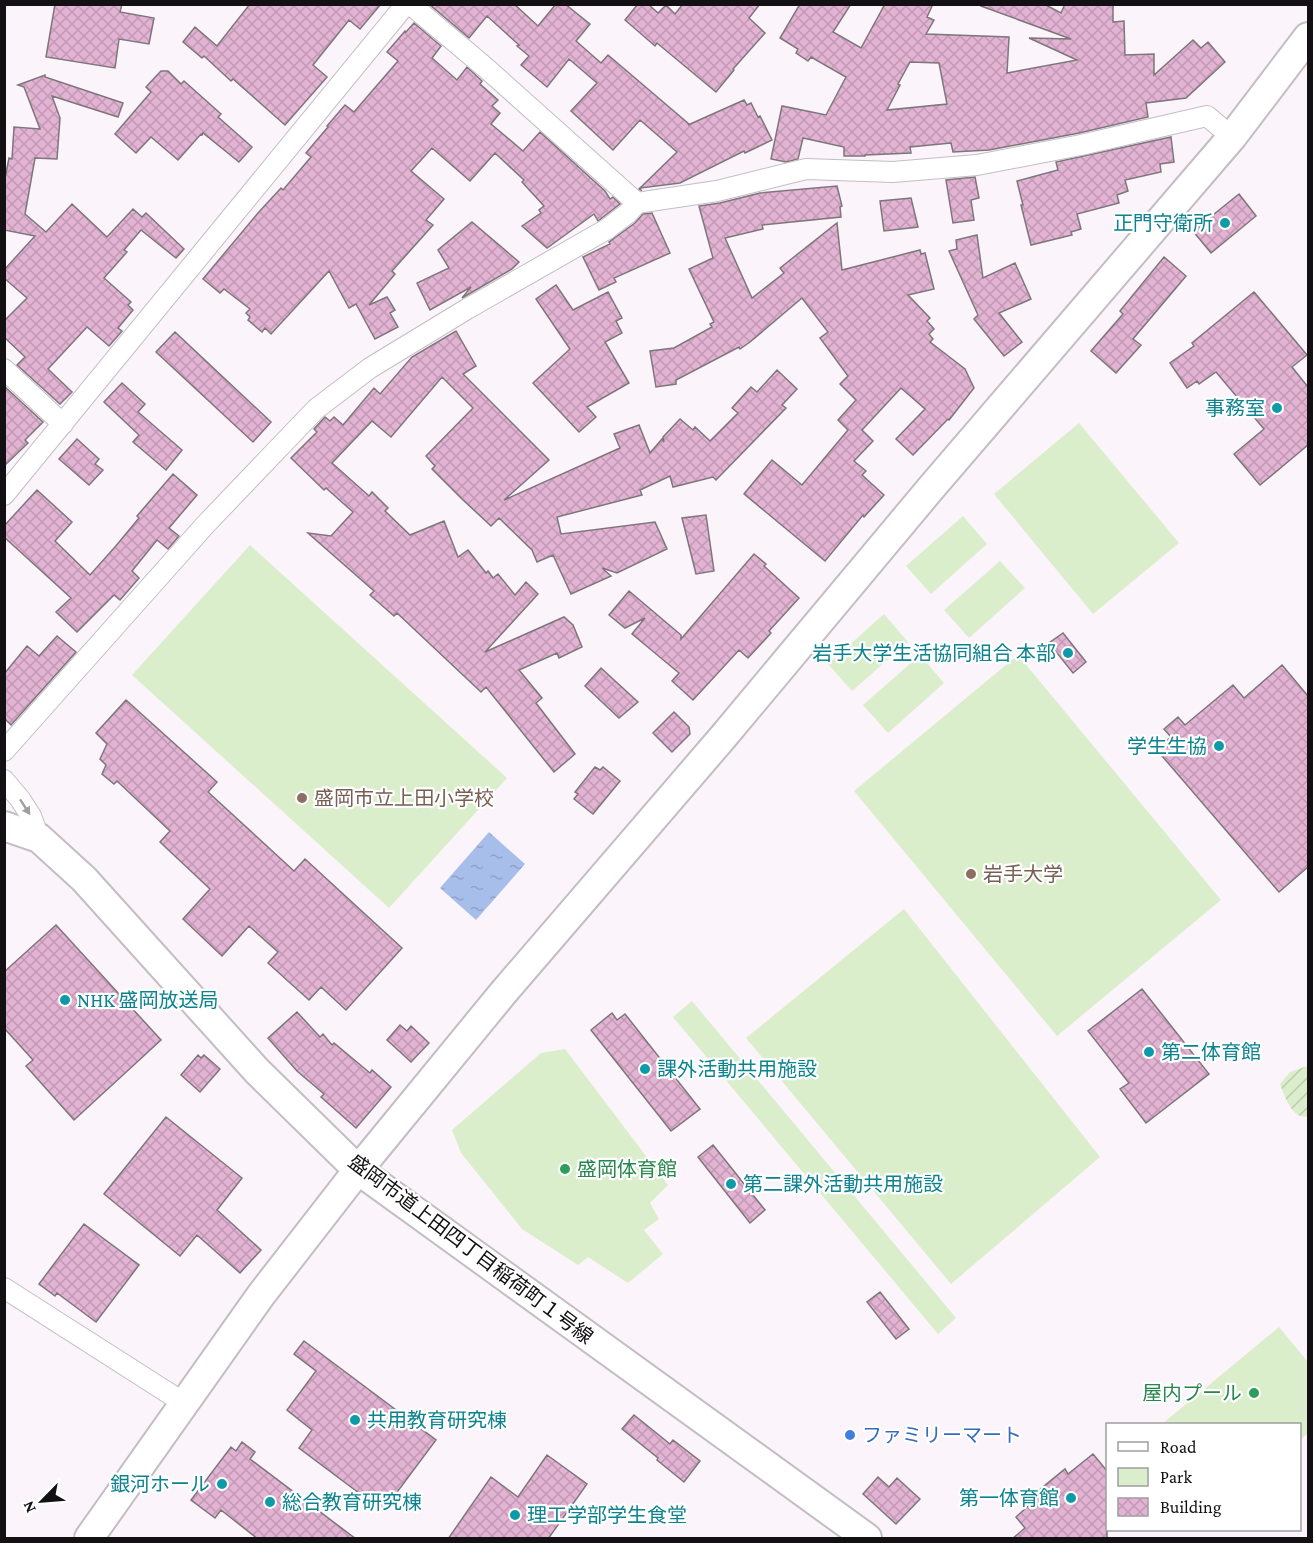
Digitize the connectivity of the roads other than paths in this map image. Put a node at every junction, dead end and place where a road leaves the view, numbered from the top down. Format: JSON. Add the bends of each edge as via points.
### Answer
{"nodes":[{"id":1,"x":408,"y":4,"type":"edge"},
{"id":2,"x":1308,"y":37,"type":"edge"},
{"id":3,"x":1232,"y":137,"type":"junction"},
{"id":4,"x":637,"y":203,"type":"junction"},
{"id":5,"x":4,"y":369,"type":"edge"},
{"id":6,"x":63,"y":424,"type":"junction"},
{"id":7,"x":4,"y":495,"type":"edge"},
{"id":8,"x":4,"y":751,"type":"edge"},
{"id":9,"x":4,"y":780,"type":"edge"},
{"id":10,"x":4,"y":826,"type":"edge"},
{"id":11,"x":39,"y":838,"type":"junction"},
{"id":12,"x":358,"y":1170,"type":"junction"},
{"id":13,"x":4,"y":1288,"type":"edge"},
{"id":14,"x":184,"y":1403,"type":"junction"},
{"id":15,"x":89,"y":1539,"type":"edge"},
{"id":16,"x":867,"y":1539,"type":"edge"}],
"edges":[{"from":1,"to":4,"type":"street"},
{"from":1,"to":6,"type":"street"},
{"from":2,"to":3,"type":"street"},
{"from":3,"to":4,"type":"street","via":[[1208,116],[977,165],[893,172],[806,169],[717,191]]},
{"from":3,"to":12,"type":"street","via":[[503,993]]},
{"from":4,"to":8,"type":"street","via":[[607,229],[370,368],[316,409],[206,524]]},
{"from":5,"to":6,"type":"street"},
{"from":6,"to":7,"type":"street"},
{"from":9,"to":11,"type":"street","one_way":true,"via":[[31,816]]},
{"from":10,"to":11,"type":"street","name":"盛岡市道上田四丁目稲荷町１号線"},
{"from":11,"to":12,"type":"street","name":"盛岡市道上田四丁目稲荷町１号線","via":[[84,879],[257,1071]]},
{"from":12,"to":14,"type":"street"},
{"from":12,"to":16,"type":"street","name":"盛岡市道上田四丁目稲荷町１号線"},
{"from":13,"to":14,"type":"street"},
{"from":14,"to":15,"type":"street"}]}
